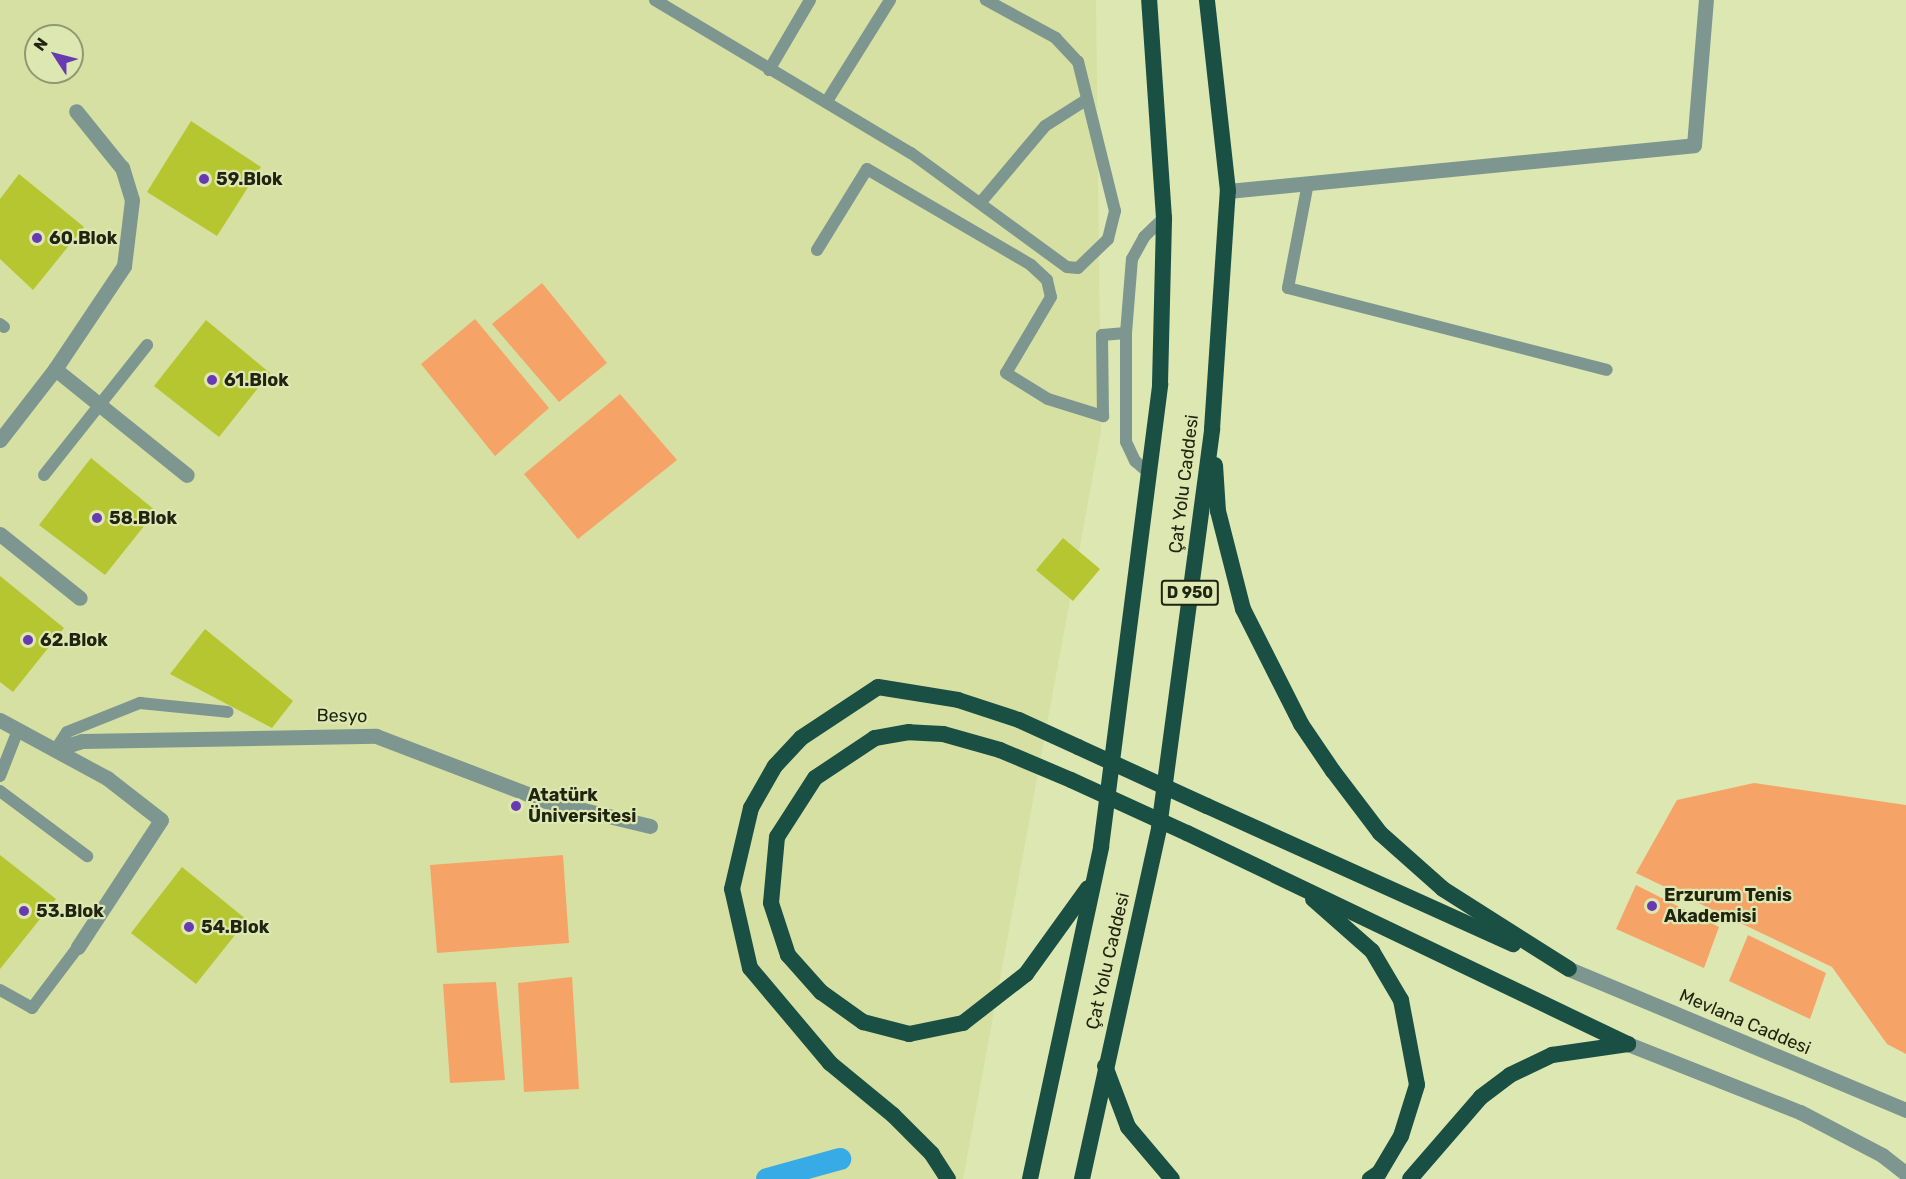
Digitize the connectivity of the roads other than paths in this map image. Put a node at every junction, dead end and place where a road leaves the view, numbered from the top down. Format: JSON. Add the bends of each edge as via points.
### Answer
{"nodes":[{"id":1,"x":655,"y":0,"type":"edge"},
{"id":2,"x":810,"y":0,"type":"edge"},
{"id":3,"x":890,"y":0,"type":"edge"},
{"id":4,"x":986,"y":0,"type":"edge"},
{"id":5,"x":1149,"y":0,"type":"edge"},
{"id":6,"x":1207,"y":0,"type":"edge"},
{"id":7,"x":1706,"y":0,"type":"edge"},
{"id":8,"x":769,"y":70,"type":"junction"},
{"id":9,"x":1086,"y":100,"type":"junction"},
{"id":10,"x":826,"y":101,"type":"junction"},
{"id":11,"x":75,"y":111,"type":"dead end"},
{"id":12,"x":1308,"y":183,"type":"junction"},
{"id":13,"x":1228,"y":191,"type":"junction"},
{"id":14,"x":981,"y":202,"type":"junction"},
{"id":15,"x":1164,"y":218,"type":"junction"},
{"id":16,"x":817,"y":250,"type":"dead end"},
{"id":17,"x":1126,"y":333,"type":"junction"},
{"id":18,"x":147,"y":345,"type":"dead end"},
{"id":19,"x":55,"y":369,"type":"junction"},
{"id":20,"x":1606,"y":370,"type":"dead end"},
{"id":21,"x":100,"y":405,"type":"junction"},
{"id":22,"x":1212,"y":429,"type":"junction"},
{"id":23,"x":0,"y":440,"type":"edge"},
{"id":24,"x":1149,"y":473,"type":"junction"},
{"id":25,"x":44,"y":475,"type":"dead end"},
{"id":26,"x":187,"y":475,"type":"dead end"},
{"id":27,"x":0,"y":534,"type":"edge"},
{"id":28,"x":80,"y":598,"type":"dead end"},
{"id":29,"x":228,"y":712,"type":"dead end"},
{"id":30,"x":0,"y":720,"type":"edge"},
{"id":31,"x":18,"y":730,"type":"junction"},
{"id":32,"x":56,"y":749,"type":"junction"},
{"id":33,"x":0,"y":776,"type":"edge"},
{"id":34,"x":0,"y":791,"type":"edge"},
{"id":35,"x":650,"y":826,"type":"dead end"},
{"id":36,"x":87,"y":856,"type":"dead end"},
{"id":37,"x":1275,"y":872,"type":"junction"},
{"id":38,"x":1092,"y":882,"type":"junction"},
{"id":39,"x":78,"y":947,"type":"joint"},
{"id":40,"x":1569,"y":969,"type":"junction"},
{"id":41,"x":0,"y":990,"type":"edge"},
{"id":42,"x":1628,"y":1044,"type":"junction"},
{"id":43,"x":1105,"y":1065,"type":"junction"},
{"id":44,"x":1906,"y":1110,"type":"edge"},
{"id":45,"x":1906,"y":1174,"type":"edge"},
{"id":46,"x":948,"y":1179,"type":"edge"},
{"id":47,"x":1030,"y":1179,"type":"edge"},
{"id":48,"x":1082,"y":1179,"type":"edge"},
{"id":49,"x":1172,"y":1179,"type":"edge"},
{"id":50,"x":1370,"y":1179,"type":"edge"},
{"id":51,"x":1410,"y":1179,"type":"edge"}],
"edges":[{"from":1,"to":8,"type":"lane"},
{"from":2,"to":8,"type":"lane"},
{"from":3,"to":10,"type":"lane"},
{"from":4,"to":9,"type":"lane","via":[[1066,45],[1078,62]]},
{"from":5,"to":15,"type":"highway","name":"Çat Yolu Caddesi","number":"D 950"},
{"from":6,"to":13,"type":"highway","name":"Çat Yolu Caddesi","number":"D 950"},
{"from":7,"to":12,"type":"street","via":[[1694,145]]},
{"from":8,"to":10,"type":"lane"},
{"from":9,"to":14,"type":"lane","via":[[1045,126]]},
{"from":9,"to":14,"type":"lane","via":[[1115,212],[1107,239],[1090,260],[1078,268],[1067,267]]},
{"from":10,"to":14,"type":"lane"},
{"from":11,"to":19,"type":"street","via":[[122,168],[132,200],[129,239],[124,266]]},
{"from":12,"to":13,"type":"street"},
{"from":12,"to":20,"type":"lane","via":[[1288,288]]},
{"from":13,"to":22,"type":"highway","name":"Çat Yolu Caddesi","number":"D 950"},
{"from":15,"to":17,"type":"lane","via":[[1144,237],[1132,259]]},
{"from":15,"to":24,"type":"highway","name":"Çat Yolu Caddesi","number":"D 950","via":[[1160,384]]},
{"from":16,"to":17,"type":"lane","via":[[867,169],[1031,266],[1047,280],[1051,297],[1006,373],[1048,399],[1103,416],[1102,335]]},
{"from":17,"to":24,"type":"lane","via":[[1126,442],[1135,461]]},
{"from":18,"to":21,"type":"lane"},
{"from":19,"to":21,"type":"street"},
{"from":19,"to":23,"type":"street"},
{"from":21,"to":25,"type":"lane"},
{"from":21,"to":26,"type":"street"},
{"from":22,"to":40,"type":"highway","via":[[1218,511],[1243,609],[1300,724],[1388,840],[1443,889]]},
{"from":22,"to":43,"type":"highway","name":"Çat Yolu Caddesi","number":"D 950","via":[[1159,828]]},
{"from":24,"to":38,"type":"highway","name":"Çat Yolu Caddesi","number":"D 950","via":[[1120,710]]},
{"from":27,"to":28,"type":"street"},
{"from":29,"to":32,"type":"lane","via":[[140,703],[67,732]]},
{"from":30,"to":31,"type":"street"},
{"from":31,"to":32,"type":"street"},
{"from":31,"to":33,"type":"lane"},
{"from":32,"to":35,"type":"street","name":"Besyo","via":[[82,741],[376,736],[546,801]]},
{"from":32,"to":39,"type":"street","via":[[107,778],[161,820]]},
{"from":34,"to":36,"type":"lane"},
{"from":37,"to":38,"type":"highway","bridge":true,"via":[[1000,750],[943,734],[909,732],[875,738],[815,778],[777,837],[771,903],[788,955],[821,992],[863,1022],[909,1034],[963,1023],[1026,974]]},
{"from":37,"to":42,"type":"highway"},
{"from":37,"to":50,"type":"highway","via":[[1329,911],[1372,951],[1401,1000],[1417,1085],[1401,1136],[1379,1173]]},
{"from":38,"to":47,"type":"highway","name":"Çat Yolu Caddesi","number":"D 950"},
{"from":39,"to":41,"type":"lane","via":[[32,1008]]},
{"from":40,"to":44,"type":"street","name":"Mevlana Caddesi"},
{"from":40,"to":46,"type":"highway","bridge":true,"via":[[1019,720],[958,700],[878,687],[801,738],[775,766],[752,808],[732,889],[750,968],[830,1062],[893,1115],[932,1154]]},
{"from":42,"to":45,"type":"street","via":[[1800,1112],[1882,1155]]},
{"from":42,"to":51,"type":"highway","via":[[1552,1055],[1510,1075],[1481,1097]]},
{"from":43,"to":48,"type":"highway","name":"Çat Yolu Caddesi","number":"D 950"},
{"from":43,"to":49,"type":"highway","via":[[1128,1127]]}]}
